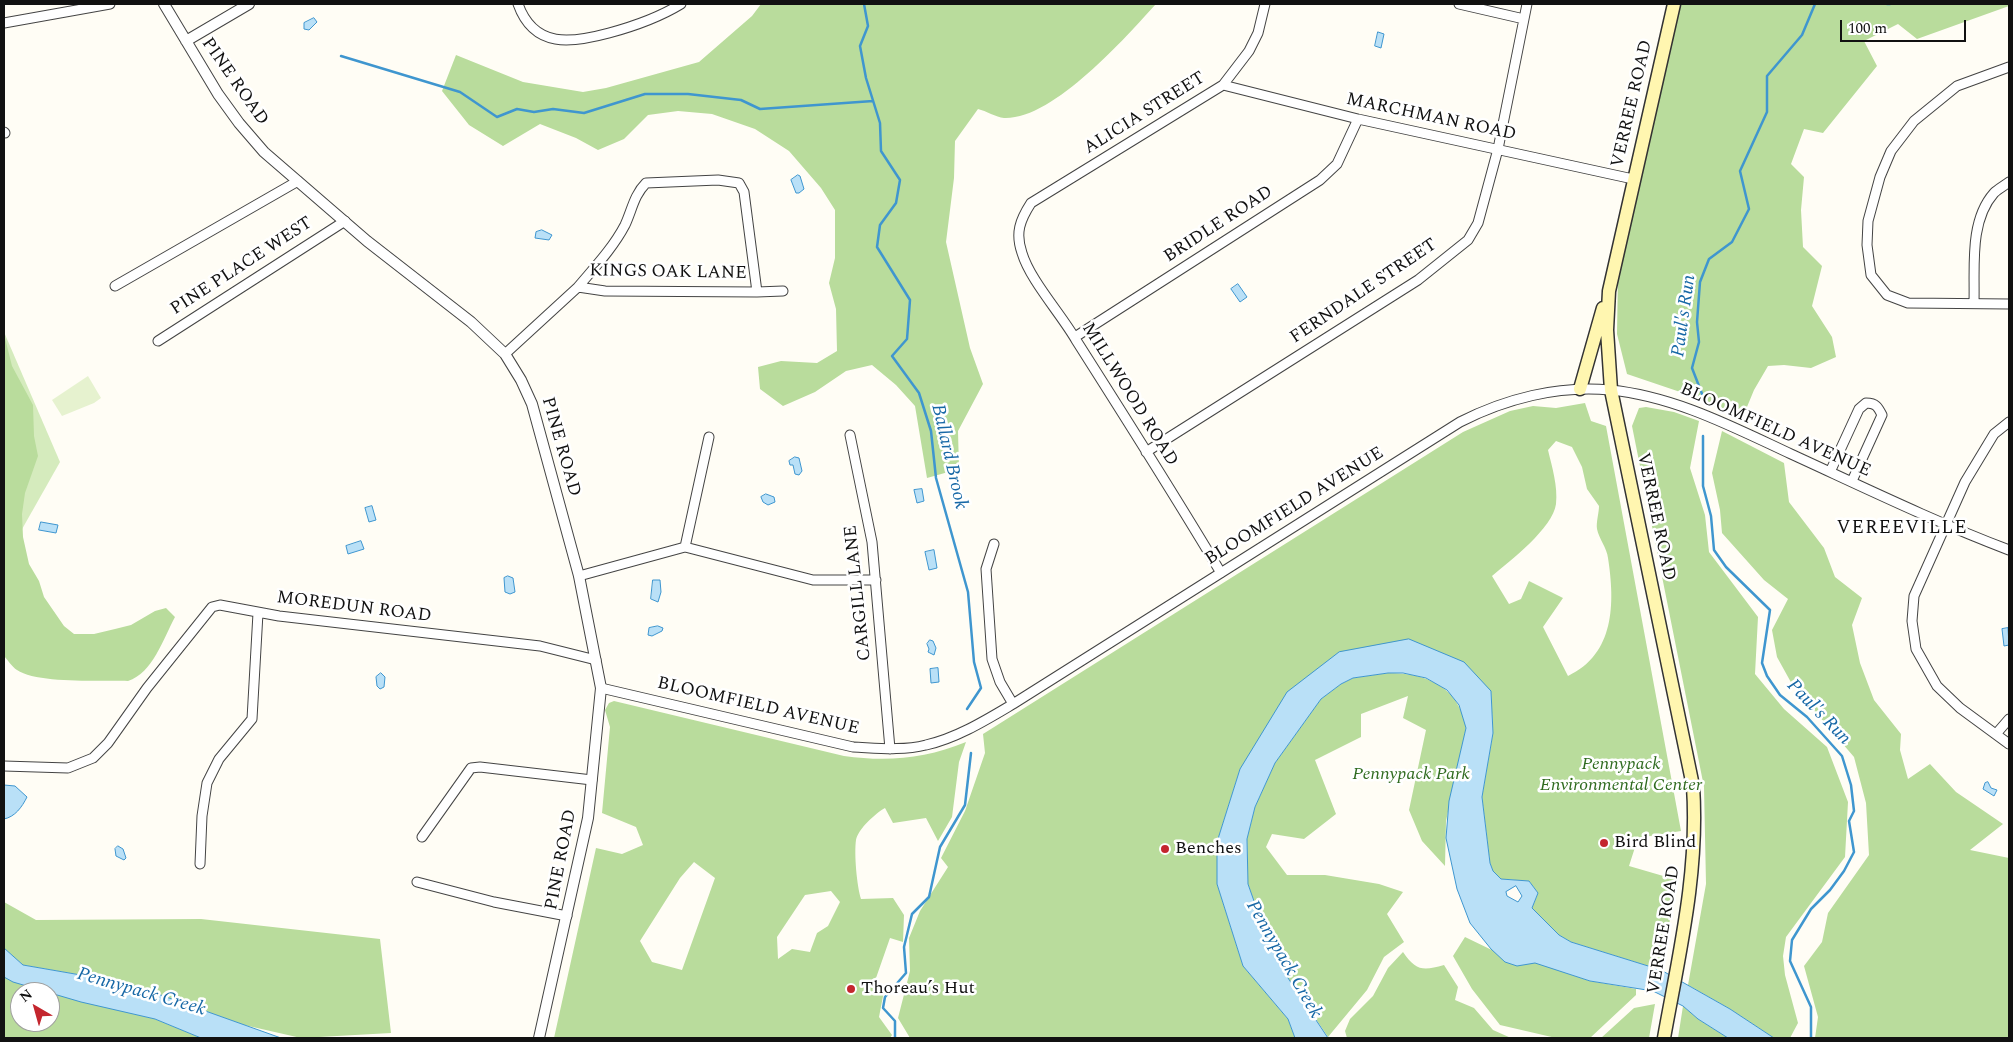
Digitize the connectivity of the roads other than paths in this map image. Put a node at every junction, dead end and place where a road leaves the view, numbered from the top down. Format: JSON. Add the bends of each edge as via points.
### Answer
{"nodes":[{"id":1,"x":110,"y":4,"type":"edge"},
{"id":2,"x":164,"y":4,"type":"edge"},
{"id":3,"x":249,"y":4,"type":"edge"},
{"id":4,"x":518,"y":4,"type":"edge"},
{"id":5,"x":681,"y":4,"type":"edge"},
{"id":6,"x":1265,"y":4,"type":"edge"},
{"id":7,"x":1459,"y":4,"type":"edge"},
{"id":8,"x":1527,"y":4,"type":"edge"},
{"id":9,"x":1674,"y":4,"type":"edge"},
{"id":10,"x":1524,"y":19,"type":"junction"},
{"id":11,"x":4,"y":22,"type":"edge"},
{"id":12,"x":186,"y":42,"type":"junction"},
{"id":13,"x":2009,"y":67,"type":"edge"},
{"id":14,"x":1223,"y":85,"type":"junction"},
{"id":15,"x":1358,"y":119,"type":"junction"},
{"id":16,"x":1498,"y":149,"type":"junction"},
{"id":17,"x":1633,"y":179,"type":"junction"},
{"id":18,"x":298,"y":181,"type":"junction"},
{"id":19,"x":2009,"y":182,"type":"edge"},
{"id":20,"x":345,"y":221,"type":"junction"},
{"id":21,"x":1018,"y":231,"type":"joint"},
{"id":22,"x":115,"y":286,"type":"dead end"},
{"id":23,"x":578,"y":287,"type":"junction"},
{"id":24,"x":1609,"y":291,"type":"junction"},
{"id":25,"x":757,"y":292,"type":"junction"},
{"id":26,"x":783,"y":292,"type":"dead end"},
{"id":27,"x":1974,"y":302,"type":"junction"},
{"id":28,"x":2009,"y":304,"type":"edge"},
{"id":29,"x":1075,"y":337,"type":"junction"},
{"id":30,"x":158,"y":341,"type":"dead end"},
{"id":31,"x":505,"y":354,"type":"junction"},
{"id":32,"x":1580,"y":389,"type":"junction"},
{"id":33,"x":1611,"y":390,"type":"junction"},
{"id":34,"x":2009,"y":422,"type":"edge"},
{"id":35,"x":850,"y":434,"type":"dead end"},
{"id":36,"x":709,"y":437,"type":"dead end"},
{"id":37,"x":1146,"y":452,"type":"junction"},
{"id":38,"x":1830,"y":472,"type":"junction"},
{"id":39,"x":1852,"y":481,"type":"junction"},
{"id":40,"x":1945,"y":526,"type":"junction"},
{"id":41,"x":994,"y":544,"type":"dead end"},
{"id":42,"x":685,"y":547,"type":"junction"},
{"id":43,"x":2009,"y":550,"type":"edge"},
{"id":44,"x":1221,"y":573,"type":"junction"},
{"id":45,"x":579,"y":576,"type":"junction"},
{"id":46,"x":876,"y":580,"type":"junction"},
{"id":47,"x":258,"y":613,"type":"junction"},
{"id":48,"x":596,"y":660,"type":"junction"},
{"id":49,"x":601,"y":688,"type":"junction"},
{"id":50,"x":1013,"y":704,"type":"junction"},
{"id":51,"x":2009,"y":719,"type":"edge"},
{"id":52,"x":1996,"y":734,"type":"junction"},
{"id":53,"x":2009,"y":744,"type":"edge"},
{"id":54,"x":890,"y":749,"type":"junction"},
{"id":55,"x":4,"y":766,"type":"edge"},
{"id":56,"x":592,"y":780,"type":"junction"},
{"id":57,"x":422,"y":837,"type":"dead end"},
{"id":58,"x":200,"y":864,"type":"dead end"},
{"id":59,"x":417,"y":882,"type":"dead end"},
{"id":60,"x":567,"y":916,"type":"junction"},
{"id":61,"x":539,"y":1038,"type":"edge"},
{"id":62,"x":1664,"y":1038,"type":"edge"}],
"edges":[{"from":1,"to":11,"type":"street"},
{"from":2,"to":12,"type":"street","name":"PINE ROAD"},
{"from":3,"to":12,"type":"street"},
{"from":4,"to":5,"type":"street","via":[[530,26],[547,37],[566,41],[586,39],[659,18]]},
{"from":6,"to":14,"type":"street","name":"ALICIA STREET","via":[[1258,33],[1249,51]]},
{"from":7,"to":10,"type":"street"},
{"from":8,"to":10,"type":"street","name":"FERNDALE STREET"},
{"from":9,"to":17,"type":"main road","name":"VERREE ROAD"},
{"from":10,"to":16,"type":"street","name":"FERNDALE STREET"},
{"from":12,"to":18,"type":"street","name":"PINE ROAD","via":[[239,124],[264,152]]},
{"from":13,"to":27,"type":"street","via":[[1957,86],[1914,121],[1892,151],[1880,177],[1868,221],[1867,245],[1872,276],[1887,296],[1908,304]]},
{"from":14,"to":15,"type":"street","name":"MARCHMAN ROAD"},
{"from":14,"to":21,"type":"street","name":"ALICIA STREET","via":[[1031,203]]},
{"from":15,"to":16,"type":"street","name":"MARCHMAN ROAD"},
{"from":15,"to":29,"type":"street","name":"BRIDLE ROAD","via":[[1337,164],[1320,180]]},
{"from":16,"to":17,"type":"street","name":"MARCHMAN ROAD"},
{"from":16,"to":37,"type":"street","name":"FERNDALE STREET","via":[[1478,223],[1468,240],[1418,280]]},
{"from":17,"to":24,"type":"main road","name":"VERREE ROAD"},
{"from":18,"to":20,"type":"street","name":"PINE ROAD"},
{"from":18,"to":22,"type":"street"},
{"from":19,"to":27,"type":"street","via":[[1994,193],[1980,220]]},
{"from":20,"to":30,"type":"street","name":"PINE PLACE WEST"},
{"from":20,"to":31,"type":"street","name":"PINE ROAD","via":[[471,322]]},
{"from":21,"to":29,"type":"street","name":"MILLWOOD ROAD","via":[[1022,255]]},
{"from":23,"to":25,"type":"street","name":"KINGS OAK LANE","via":[[605,291]]},
{"from":23,"to":25,"type":"street","name":"KINGS OAK LANE","via":[[616,239],[625,225],[637,192],[646,184],[718,180],[739,183],[744,192]]},
{"from":23,"to":31,"type":"street","name":"KINGS OAK LANE"},
{"from":24,"to":32,"type":"main road"},
{"from":24,"to":33,"type":"main road","name":"VERREE ROAD","via":[[1607,330]]},
{"from":25,"to":26,"type":"street","name":"KINGS OAK LANE"},
{"from":27,"to":28,"type":"street"},
{"from":29,"to":37,"type":"street","name":"MILLWOOD ROAD"},
{"from":31,"to":45,"type":"street","name":"PINE ROAD","via":[[532,404]]},
{"from":32,"to":33,"type":"street","name":"BLOOMFIELD AVENUE"},
{"from":32,"to":44,"type":"street","name":"BLOOMFIELD AVENUE","via":[[1519,399],[1484,409]]},
{"from":33,"to":38,"type":"street","name":"BLOOMFIELD AVENUE","via":[[1668,401],[1706,415]]},
{"from":33,"to":62,"type":"main road","name":"VERREE ROAD","via":[[1693,786],[1695,822],[1690,899]]},
{"from":34,"to":40,"type":"street","via":[[1983,449]]},
{"from":35,"to":46,"type":"street","name":"CARGILL LANE","via":[[872,542]]},
{"from":36,"to":42,"type":"street"},
{"from":37,"to":44,"type":"street","name":"MILLWOOD ROAD"},
{"from":38,"to":39,"type":"street","name":"BLOOMFIELD AVENUE"},
{"from":38,"to":39,"type":"street","via":[[1859,409],[1866,403],[1873,403],[1882,416]]},
{"from":39,"to":40,"type":"street","name":"BLOOMFIELD AVENUE"},
{"from":40,"to":43,"type":"street","name":"BLOOMFIELD AVENUE"},
{"from":40,"to":52,"type":"street","via":[[1914,596],[1912,621],[1916,649],[1937,686],[1960,708]]},
{"from":41,"to":50,"type":"street","via":[[986,569],[992,659]]},
{"from":42,"to":45,"type":"street"},
{"from":42,"to":46,"type":"street","via":[[813,580]]},
{"from":44,"to":50,"type":"street","name":"BLOOMFIELD AVENUE"},
{"from":45,"to":48,"type":"street","name":"PINE ROAD"},
{"from":46,"to":54,"type":"street","name":"CARGILL LANE"},
{"from":47,"to":48,"type":"street","name":"MOREDUN ROAD","via":[[540,646]]},
{"from":47,"to":55,"type":"street","name":"MOREDUN ROAD","via":[[220,605],[212,607],[93,758],[68,768]]},
{"from":47,"to":58,"type":"street","via":[[252,719],[220,760],[207,784]]},
{"from":48,"to":49,"type":"street","name":"PINE ROAD"},
{"from":49,"to":54,"type":"street","name":"BLOOMFIELD AVENUE","via":[[816,740]]},
{"from":49,"to":56,"type":"street","name":"PINE ROAD"},
{"from":50,"to":54,"type":"street","name":"BLOOMFIELD AVENUE","via":[[949,738],[925,746]]},
{"from":51,"to":52,"type":"street"},
{"from":52,"to":53,"type":"street"},
{"from":56,"to":57,"type":"street","via":[[471,768]]},
{"from":56,"to":60,"type":"street","name":"PINE ROAD","via":[[588,818]]},
{"from":59,"to":60,"type":"street"},
{"from":60,"to":61,"type":"street","name":"PINE ROAD"}]}
